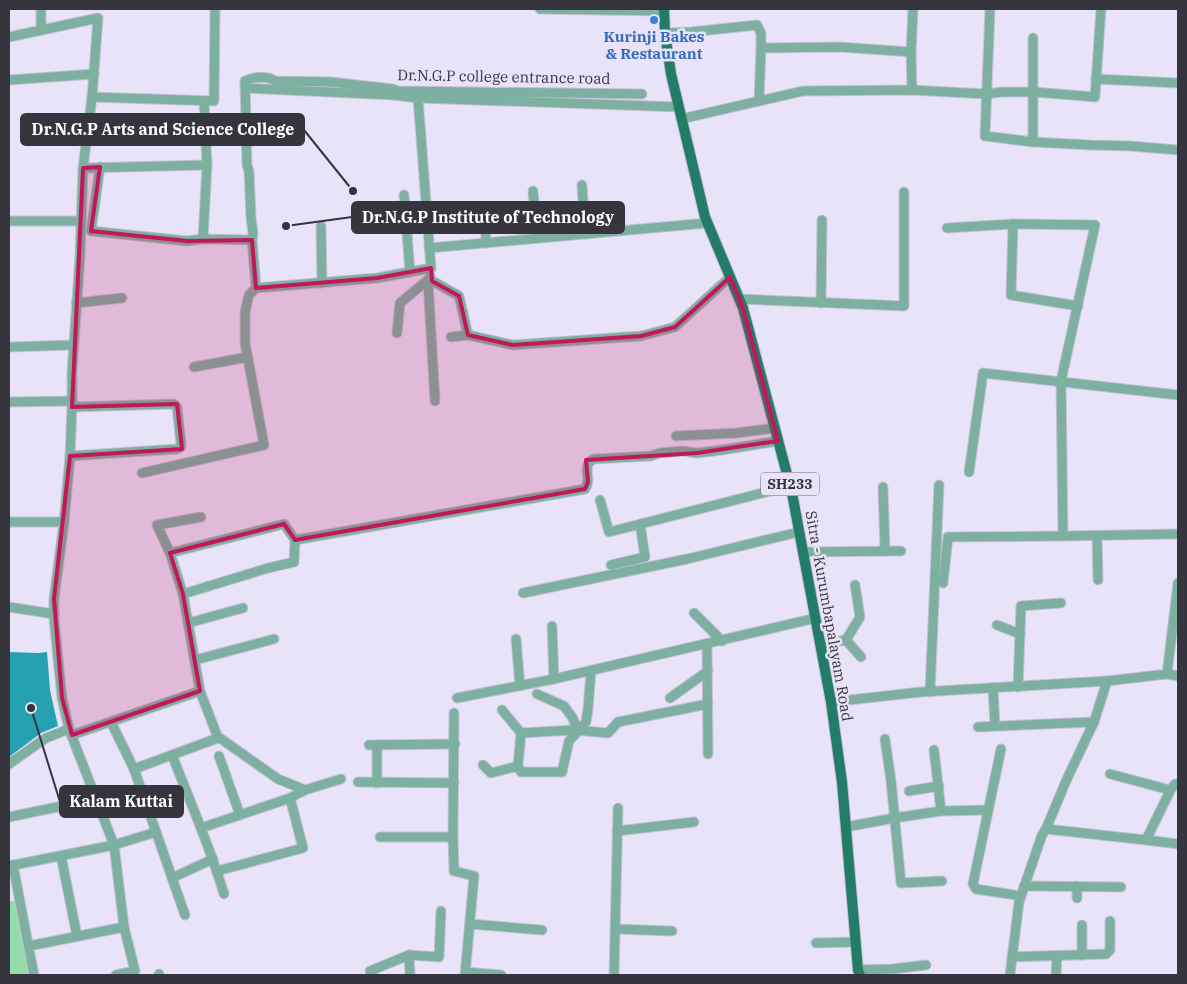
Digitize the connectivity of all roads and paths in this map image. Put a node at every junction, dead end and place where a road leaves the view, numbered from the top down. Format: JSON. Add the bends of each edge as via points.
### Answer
{"nodes":[{"id":1,"x":41,"y":9,"type":"edge"},
{"id":2,"x":215,"y":9,"type":"edge"},
{"id":3,"x":540,"y":9,"type":"edge"},
{"id":4,"x":913,"y":9,"type":"edge"},
{"id":5,"x":990,"y":9,"type":"edge"},
{"id":6,"x":1101,"y":9,"type":"edge"},
{"id":7,"x":664,"y":10,"type":"edge"},
{"id":8,"x":98,"y":14,"type":"edge"},
{"id":9,"x":41,"y":30,"type":"junction"},
{"id":10,"x":666,"y":33,"type":"junction"},
{"id":11,"x":9,"y":37,"type":"edge"},
{"id":12,"x":1033,"y":38,"type":"dead end"},
{"id":13,"x":761,"y":48,"type":"junction"},
{"id":14,"x":911,"y":52,"type":"junction"},
{"id":15,"x":94,"y":74,"type":"junction"},
{"id":16,"x":1096,"y":79,"type":"junction"},
{"id":17,"x":9,"y":80,"type":"edge"},
{"id":18,"x":1178,"y":83,"type":"edge"},
{"id":19,"x":245,"y":88,"type":"junction"},
{"id":20,"x":912,"y":90,"type":"junction"},
{"id":21,"x":1034,"y":92,"type":"junction"},
{"id":22,"x":642,"y":94,"type":"dead end"},
{"id":23,"x":986,"y":94,"type":"junction"},
{"id":24,"x":92,"y":97,"type":"junction"},
{"id":25,"x":418,"y":98,"type":"junction"},
{"id":26,"x":204,"y":101,"type":"junction"},
{"id":27,"x":759,"y":101,"type":"junction"},
{"id":28,"x":679,"y":107,"type":"junction"},
{"id":29,"x":682,"y":119,"type":"junction"},
{"id":30,"x":1034,"y":142,"type":"junction"},
{"id":31,"x":1178,"y":150,"type":"edge"},
{"id":32,"x":206,"y":165,"type":"junction"},
{"id":33,"x":100,"y":167,"type":"junction"},
{"id":34,"x":82,"y":168,"type":"junction"},
{"id":35,"x":582,"y":185,"type":"dead end"},
{"id":36,"x":533,"y":191,"type":"dead end"},
{"id":37,"x":904,"y":192,"type":"dead end"},
{"id":38,"x":404,"y":195,"type":"dead end"},
{"id":39,"x":426,"y":206,"type":"junction"},
{"id":40,"x":404,"y":207,"type":"junction"},
{"id":41,"x":485,"y":208,"type":"dead end"},
{"id":42,"x":822,"y":220,"type":"dead end"},
{"id":43,"x":9,"y":221,"type":"edge"},
{"id":44,"x":81,"y":221,"type":"junction"},
{"id":45,"x":707,"y":223,"type":"junction"},
{"id":46,"x":1013,"y":224,"type":"junction"},
{"id":47,"x":321,"y":226,"type":"dead end"},
{"id":48,"x":947,"y":228,"type":"dead end"},
{"id":49,"x":585,"y":234,"type":"junction"},
{"id":50,"x":537,"y":238,"type":"junction"},
{"id":51,"x":203,"y":239,"type":"junction"},
{"id":52,"x":252,"y":240,"type":"junction"},
{"id":53,"x":486,"y":243,"type":"junction"},
{"id":54,"x":429,"y":248,"type":"junction"},
{"id":55,"x":430,"y":268,"type":"junction"},
{"id":56,"x":410,"y":272,"type":"junction"},
{"id":57,"x":730,"y":277,"type":"junction"},
{"id":58,"x":429,"y":279,"type":"junction"},
{"id":59,"x":322,"y":283,"type":"junction"},
{"id":60,"x":256,"y":288,"type":"junction"},
{"id":61,"x":122,"y":298,"type":"dead end"},
{"id":62,"x":739,"y":300,"type":"junction"},
{"id":63,"x":76,"y":303,"type":"junction"},
{"id":64,"x":821,"y":303,"type":"junction"},
{"id":65,"x":1078,"y":306,"type":"junction"},
{"id":66,"x":397,"y":332,"type":"dead end"},
{"id":67,"x":468,"y":335,"type":"junction"},
{"id":68,"x":451,"y":337,"type":"dead end"},
{"id":69,"x":73,"y":345,"type":"junction"},
{"id":70,"x":9,"y":347,"type":"edge"},
{"id":71,"x":248,"y":357,"type":"junction"},
{"id":72,"x":194,"y":367,"type":"dead end"},
{"id":73,"x":1061,"y":381,"type":"junction"},
{"id":74,"x":1178,"y":395,"type":"edge"},
{"id":75,"x":435,"y":401,"type":"dead end"},
{"id":76,"x":9,"y":402,"type":"edge"},
{"id":77,"x":72,"y":404,"type":"junction"},
{"id":78,"x":775,"y":428,"type":"junction"},
{"id":79,"x":676,"y":436,"type":"dead end"},
{"id":80,"x":778,"y":440,"type":"junction"},
{"id":81,"x":70,"y":456,"type":"junction"},
{"id":82,"x":969,"y":472,"type":"dead end"},
{"id":83,"x":142,"y":473,"type":"dead end"},
{"id":84,"x":939,"y":485,"type":"dead end"},
{"id":85,"x":790,"y":486,"type":"junction"},
{"id":86,"x":883,"y":487,"type":"dead end"},
{"id":87,"x":600,"y":500,"type":"dead end"},
{"id":88,"x":201,"y":518,"type":"dead end"},
{"id":89,"x":9,"y":522,"type":"edge"},
{"id":90,"x":64,"y":522,"type":"junction"},
{"id":91,"x":640,"y":524,"type":"junction"},
{"id":92,"x":800,"y":532,"type":"junction"},
{"id":93,"x":1178,"y":534,"type":"edge"},
{"id":94,"x":1063,"y":536,"type":"junction"},
{"id":95,"x":1097,"y":536,"type":"junction"},
{"id":96,"x":294,"y":540,"type":"junction"},
{"id":97,"x":885,"y":551,"type":"junction"},
{"id":98,"x":901,"y":551,"type":"dead end"},
{"id":99,"x":803,"y":552,"type":"junction"},
{"id":100,"x":170,"y":553,"type":"junction"},
{"id":101,"x":611,"y":565,"type":"dead end"},
{"id":102,"x":1098,"y":580,"type":"dead end"},
{"id":103,"x":1178,"y":583,"type":"edge"},
{"id":104,"x":943,"y":584,"type":"dead end"},
{"id":105,"x":855,"y":585,"type":"dead end"},
{"id":106,"x":523,"y":593,"type":"dead end"},
{"id":107,"x":183,"y":594,"type":"junction"},
{"id":108,"x":1061,"y":603,"type":"dead end"},
{"id":109,"x":9,"y":607,"type":"edge"},
{"id":110,"x":243,"y":608,"type":"dead end"},
{"id":111,"x":694,"y":613,"type":"dead end"},
{"id":112,"x":54,"y":614,"type":"junction"},
{"id":113,"x":816,"y":618,"type":"junction"},
{"id":114,"x":188,"y":623,"type":"junction"},
{"id":115,"x":997,"y":625,"type":"dead end"},
{"id":116,"x":552,"y":626,"type":"dead end"},
{"id":117,"x":1020,"y":634,"type":"junction"},
{"id":118,"x":274,"y":639,"type":"dead end"},
{"id":119,"x":516,"y":639,"type":"dead end"},
{"id":120,"x":846,"y":640,"type":"junction"},
{"id":121,"x":722,"y":641,"type":"junction"},
{"id":122,"x":707,"y":644,"type":"junction"},
{"id":123,"x":821,"y":644,"type":"junction"},
{"id":124,"x":861,"y":657,"type":"dead end"},
{"id":125,"x":195,"y":660,"type":"junction"},
{"id":126,"x":591,"y":671,"type":"junction"},
{"id":127,"x":708,"y":671,"type":"junction"},
{"id":128,"x":1167,"y":674,"type":"junction"},
{"id":129,"x":1178,"y":676,"type":"edge"},
{"id":130,"x":554,"y":679,"type":"junction"},
{"id":131,"x":1107,"y":681,"type":"junction"},
{"id":132,"x":520,"y":686,"type":"junction"},
{"id":133,"x":1018,"y":686,"type":"junction"},
{"id":134,"x":993,"y":688,"type":"junction"},
{"id":135,"x":200,"y":692,"type":"junction"},
{"id":136,"x":930,"y":692,"type":"junction"},
{"id":137,"x":538,"y":694,"type":"dead end"},
{"id":138,"x":457,"y":698,"type":"dead end"},
{"id":139,"x":670,"y":698,"type":"dead end"},
{"id":140,"x":831,"y":702,"type":"junction"},
{"id":141,"x":708,"y":704,"type":"junction"},
{"id":142,"x":502,"y":710,"type":"dead end"},
{"id":143,"x":454,"y":713,"type":"dead end"},
{"id":144,"x":111,"y":722,"type":"junction"},
{"id":145,"x":1094,"y":722,"type":"junction"},
{"id":146,"x":995,"y":726,"type":"junction"},
{"id":147,"x":978,"y":727,"type":"dead end"},
{"id":148,"x":578,"y":730,"type":"junction"},
{"id":149,"x":70,"y":732,"type":"junction"},
{"id":150,"x":521,"y":733,"type":"junction"},
{"id":151,"x":217,"y":736,"type":"junction"},
{"id":152,"x":885,"y":739,"type":"dead end"},
{"id":153,"x":454,"y":744,"type":"junction"},
{"id":154,"x":1001,"y":749,"type":"dead end"},
{"id":155,"x":934,"y":750,"type":"dead end"},
{"id":156,"x":708,"y":754,"type":"dead end"},
{"id":157,"x":172,"y":755,"type":"junction"},
{"id":158,"x":219,"y":756,"type":"dead end"},
{"id":159,"x":9,"y":764,"type":"edge"},
{"id":160,"x":484,"y":765,"type":"dead end"},
{"id":161,"x":518,"y":766,"type":"junction"},
{"id":162,"x":134,"y":769,"type":"junction"},
{"id":163,"x":1110,"y":774,"type":"dead end"},
{"id":164,"x":341,"y":779,"type":"dead end"},
{"id":165,"x":358,"y":782,"type":"dead end"},
{"id":166,"x":377,"y":783,"type":"junction"},
{"id":167,"x":454,"y":783,"type":"junction"},
{"id":168,"x":1178,"y":784,"type":"edge"},
{"id":169,"x":938,"y":786,"type":"junction"},
{"id":170,"x":305,"y":790,"type":"junction"},
{"id":171,"x":1170,"y":790,"type":"junction"},
{"id":172,"x":909,"y":791,"type":"dead end"},
{"id":173,"x":186,"y":792,"type":"junction"},
{"id":174,"x":143,"y":794,"type":"junction"},
{"id":175,"x":290,"y":798,"type":"junction"},
{"id":176,"x":96,"y":799,"type":"junction"},
{"id":177,"x":618,"y":808,"type":"dead end"},
{"id":178,"x":988,"y":810,"type":"junction"},
{"id":179,"x":941,"y":811,"type":"junction"},
{"id":180,"x":240,"y":815,"type":"junction"},
{"id":181,"x":9,"y":818,"type":"edge"},
{"id":182,"x":894,"y":818,"type":"junction"},
{"id":183,"x":694,"y":822,"type":"dead end"},
{"id":184,"x":846,"y":827,"type":"junction"},
{"id":185,"x":201,"y":828,"type":"junction"},
{"id":186,"x":1046,"y":829,"type":"junction"},
{"id":187,"x":617,"y":831,"type":"junction"},
{"id":188,"x":156,"y":832,"type":"junction"},
{"id":189,"x":380,"y":837,"type":"dead end"},
{"id":190,"x":453,"y":837,"type":"junction"},
{"id":191,"x":1146,"y":840,"type":"junction"},
{"id":192,"x":1178,"y":844,"type":"edge"},
{"id":193,"x":114,"y":845,"type":"junction"},
{"id":194,"x":61,"y":856,"type":"junction"},
{"id":195,"x":212,"y":859,"type":"junction"},
{"id":196,"x":11,"y":865,"type":"edge"},
{"id":197,"x":217,"y":871,"type":"junction"},
{"id":198,"x":172,"y":878,"type":"junction"},
{"id":199,"x":942,"y":880,"type":"dead end"},
{"id":200,"x":1024,"y":886,"type":"junction"},
{"id":201,"x":1077,"y":886,"type":"junction"},
{"id":202,"x":1121,"y":887,"type":"dead end"},
{"id":203,"x":224,"y":894,"type":"dead end"},
{"id":204,"x":1021,"y":896,"type":"junction"},
{"id":205,"x":1077,"y":898,"type":"dead end"},
{"id":206,"x":441,"y":911,"type":"dead end"},
{"id":207,"x":185,"y":914,"type":"dead end"},
{"id":208,"x":1110,"y":921,"type":"dead end"},
{"id":209,"x":470,"y":924,"type":"junction"},
{"id":210,"x":1082,"y":925,"type":"dead end"},
{"id":211,"x":124,"y":927,"type":"junction"},
{"id":212,"x":615,"y":929,"type":"junction"},
{"id":213,"x":542,"y":930,"type":"dead end"},
{"id":214,"x":672,"y":931,"type":"dead end"},
{"id":215,"x":77,"y":936,"type":"junction"},
{"id":216,"x":856,"y":942,"type":"junction"},
{"id":217,"x":816,"y":944,"type":"dead end"},
{"id":218,"x":29,"y":946,"type":"junction"},
{"id":219,"x":409,"y":955,"type":"junction"},
{"id":220,"x":1082,"y":955,"type":"junction"},
{"id":221,"x":1056,"y":956,"type":"junction"},
{"id":222,"x":1012,"y":957,"type":"junction"},
{"id":223,"x":926,"y":965,"type":"dead end"},
{"id":224,"x":370,"y":971,"type":"dead end"},
{"id":225,"x":859,"y":973,"type":"edge"},
{"id":226,"x":466,"y":974,"type":"edge"},
{"id":227,"x":34,"y":975,"type":"edge"},
{"id":228,"x":116,"y":975,"type":"edge"},
{"id":229,"x":410,"y":975,"type":"edge"},
{"id":230,"x":501,"y":975,"type":"edge"},
{"id":231,"x":614,"y":975,"type":"edge"},
{"id":232,"x":1010,"y":975,"type":"edge"},
{"id":233,"x":1056,"y":975,"type":"edge"}],
"edges":[{"from":1,"to":9,"type":"street"},
{"from":2,"to":26,"type":"street","via":[[214,102]]},
{"from":3,"to":7,"type":"street"},
{"from":4,"to":14,"type":"street"},
{"from":5,"to":23,"type":"street"},
{"from":6,"to":16,"type":"street"},
{"from":7,"to":10,"type":"main road","name":"Sitra - Kurumbapalayam Road","number":"SH233"},
{"from":8,"to":9,"type":"street"},
{"from":8,"to":15,"type":"street"},
{"from":9,"to":11,"type":"street"},
{"from":10,"to":13,"type":"street","via":[[758,25]]},
{"from":10,"to":28,"type":"main road","name":"Sitra - Kurumbapalayam Road","number":"SH233"},
{"from":12,"to":21,"type":"street"},
{"from":13,"to":14,"type":"street","via":[[840,47]]},
{"from":13,"to":27,"type":"street"},
{"from":14,"to":20,"type":"street"},
{"from":15,"to":17,"type":"street"},
{"from":15,"to":24,"type":"street"},
{"from":16,"to":18,"type":"street"},
{"from":16,"to":21,"type":"street","via":[[1095,96]]},
{"from":19,"to":22,"type":"street","name":"Dr.N.G.P college entrance road","via":[[245,81],[251,78],[270,78],[398,91]]},
{"from":19,"to":25,"type":"street"},
{"from":19,"to":52,"type":"street"},
{"from":20,"to":23,"type":"street"},
{"from":20,"to":27,"type":"street","via":[[803,91]]},
{"from":21,"to":23,"type":"street"},
{"from":21,"to":30,"type":"street"},
{"from":23,"to":30,"type":"street","via":[[985,136]]},
{"from":24,"to":26,"type":"street"},
{"from":24,"to":34,"type":"street"},
{"from":25,"to":28,"type":"street"},
{"from":25,"to":39,"type":"street"},
{"from":26,"to":32,"type":"street"},
{"from":27,"to":29,"type":"street"},
{"from":28,"to":29,"type":"main road","name":"Sitra - Kurumbapalayam Road","number":"SH233"},
{"from":29,"to":45,"type":"main road","name":"Sitra - Kurumbapalayam Road","number":"SH233"},
{"from":30,"to":31,"type":"street"},
{"from":32,"to":33,"type":"street"},
{"from":32,"to":51,"type":"street"},
{"from":33,"to":34,"type":"street"},
{"from":33,"to":51,"type":"street","via":[[91,231],[187,241]]},
{"from":34,"to":44,"type":"street"},
{"from":35,"to":49,"type":"street"},
{"from":36,"to":50,"type":"street"},
{"from":37,"to":64,"type":"street","via":[[904,306]]},
{"from":38,"to":40,"type":"street"},
{"from":39,"to":40,"type":"street"},
{"from":39,"to":54,"type":"street"},
{"from":40,"to":56,"type":"street"},
{"from":41,"to":53,"type":"street"},
{"from":42,"to":64,"type":"street"},
{"from":43,"to":44,"type":"street"},
{"from":44,"to":63,"type":"street"},
{"from":45,"to":49,"type":"street"},
{"from":45,"to":57,"type":"main road","name":"Sitra - Kurumbapalayam Road","number":"SH233"},
{"from":46,"to":48,"type":"street"},
{"from":46,"to":65,"type":"street","via":[[1011,295]]},
{"from":46,"to":65,"type":"street","via":[[1094,225]]},
{"from":47,"to":59,"type":"street"},
{"from":49,"to":50,"type":"street"},
{"from":50,"to":53,"type":"street"},
{"from":51,"to":52,"type":"street"},
{"from":52,"to":60,"type":"street"},
{"from":53,"to":54,"type":"street"},
{"from":54,"to":55,"type":"street"},
{"from":55,"to":56,"type":"street"},
{"from":55,"to":58,"type":"street"},
{"from":56,"to":59,"type":"street"},
{"from":57,"to":62,"type":"main road","name":"Sitra - Kurumbapalayam Road","number":"SH233"},
{"from":57,"to":67,"type":"street","via":[[675,327],[641,336],[513,345]]},
{"from":58,"to":66,"type":"street","via":[[400,303]]},
{"from":58,"to":67,"type":"street","via":[[459,296]]},
{"from":58,"to":75,"type":"street"},
{"from":59,"to":60,"type":"street"},
{"from":60,"to":71,"type":"street","via":[[249,295],[245,312]]},
{"from":61,"to":63,"type":"street"},
{"from":62,"to":64,"type":"street"},
{"from":62,"to":78,"type":"main road","name":"Sitra - Kurumbapalayam Road","number":"SH233"},
{"from":63,"to":69,"type":"street"},
{"from":65,"to":73,"type":"street"},
{"from":67,"to":68,"type":"street"},
{"from":69,"to":70,"type":"street"},
{"from":69,"to":77,"type":"street"},
{"from":71,"to":72,"type":"street"},
{"from":71,"to":83,"type":"street","via":[[264,445]]},
{"from":73,"to":74,"type":"street"},
{"from":73,"to":82,"type":"street","via":[[983,373]]},
{"from":73,"to":94,"type":"street"},
{"from":76,"to":77,"type":"street"},
{"from":77,"to":81,"type":"street"},
{"from":77,"to":81,"type":"street","via":[[174,404],[181,447]]},
{"from":78,"to":79,"type":"street","via":[[736,434]]},
{"from":78,"to":80,"type":"main road","name":"Sitra - Kurumbapalayam Road","number":"SH233"},
{"from":80,"to":85,"type":"main road","name":"Sitra - Kurumbapalayam Road","number":"SH233"},
{"from":80,"to":96,"type":"street","via":[[697,453],[683,451],[594,459],[587,466],[585,489]]},
{"from":81,"to":90,"type":"street"},
{"from":84,"to":136,"type":"street"},
{"from":85,"to":91,"type":"street"},
{"from":85,"to":92,"type":"main road","name":"Sitra - Kurumbapalayam Road","number":"SH233"},
{"from":86,"to":97,"type":"street"},
{"from":87,"to":91,"type":"street","via":[[609,532]]},
{"from":88,"to":100,"type":"street","via":[[157,525]]},
{"from":89,"to":90,"type":"street"},
{"from":90,"to":112,"type":"street"},
{"from":91,"to":101,"type":"street","via":[[645,557]]},
{"from":92,"to":99,"type":"main road","name":"Sitra - Kurumbapalayam Road","number":"SH233"},
{"from":92,"to":106,"type":"street"},
{"from":93,"to":95,"type":"street"},
{"from":94,"to":95,"type":"street"},
{"from":94,"to":104,"type":"street","via":[[948,537]]},
{"from":95,"to":102,"type":"street"},
{"from":96,"to":100,"type":"street","via":[[284,524]]},
{"from":96,"to":107,"type":"street","via":[[294,562]]},
{"from":97,"to":98,"type":"street"},
{"from":97,"to":99,"type":"street"},
{"from":99,"to":113,"type":"main road","name":"Sitra - Kurumbapalayam Road","number":"SH233"},
{"from":100,"to":107,"type":"street"},
{"from":103,"to":128,"type":"street"},
{"from":105,"to":120,"type":"street","via":[[860,617]]},
{"from":107,"to":114,"type":"street"},
{"from":108,"to":117,"type":"street","via":[[1021,606]]},
{"from":109,"to":112,"type":"street"},
{"from":110,"to":114,"type":"street"},
{"from":111,"to":121,"type":"street"},
{"from":112,"to":149,"type":"street","via":[[62,698]]},
{"from":113,"to":121,"type":"street"},
{"from":113,"to":123,"type":"main road","name":"Sitra - Kurumbapalayam Road","number":"SH233"},
{"from":114,"to":125,"type":"street"},
{"from":115,"to":117,"type":"street"},
{"from":116,"to":130,"type":"street"},
{"from":117,"to":133,"type":"street"},
{"from":118,"to":125,"type":"street"},
{"from":119,"to":132,"type":"street"},
{"from":120,"to":123,"type":"street"},
{"from":120,"to":124,"type":"street"},
{"from":121,"to":122,"type":"street"},
{"from":122,"to":126,"type":"street"},
{"from":122,"to":127,"type":"street"},
{"from":123,"to":140,"type":"main road","name":"Sitra - Kurumbapalayam Road","number":"SH233"},
{"from":125,"to":135,"type":"street"},
{"from":126,"to":130,"type":"street"},
{"from":126,"to":148,"type":"street","via":[[586,722]]},
{"from":127,"to":139,"type":"street"},
{"from":127,"to":141,"type":"street"},
{"from":128,"to":129,"type":"street"},
{"from":128,"to":131,"type":"street"},
{"from":130,"to":132,"type":"street"},
{"from":131,"to":133,"type":"street"},
{"from":131,"to":145,"type":"street"},
{"from":132,"to":138,"type":"street"},
{"from":133,"to":134,"type":"street"},
{"from":134,"to":136,"type":"street"},
{"from":134,"to":146,"type":"street"},
{"from":135,"to":144,"type":"street"},
{"from":135,"to":151,"type":"street"},
{"from":136,"to":140,"type":"street"},
{"from":137,"to":148,"type":"street","via":[[564,706]]},
{"from":140,"to":184,"type":"main road","name":"Sitra - Kurumbapalayam Road","number":"SH233"},
{"from":141,"to":148,"type":"street","via":[[618,722],[608,733]]},
{"from":141,"to":156,"type":"street"},
{"from":142,"to":150,"type":"street"},
{"from":143,"to":153,"type":"street"},
{"from":144,"to":149,"type":"street"},
{"from":144,"to":162,"type":"street"},
{"from":145,"to":146,"type":"street"},
{"from":145,"to":186,"type":"street"},
{"from":146,"to":147,"type":"street"},
{"from":148,"to":150,"type":"street"},
{"from":148,"to":161,"type":"street","via":[[569,741],[562,772],[520,772]]},
{"from":149,"to":159,"type":"street","via":[[46,738]]},
{"from":149,"to":176,"type":"street"},
{"from":150,"to":161,"type":"street"},
{"from":151,"to":157,"type":"street"},
{"from":151,"to":170,"type":"street","via":[[278,779]]},
{"from":152,"to":182,"type":"street"},
{"from":153,"to":166,"type":"street","via":[[373,745]]},
{"from":153,"to":167,"type":"street"},
{"from":154,"to":178,"type":"street"},
{"from":155,"to":169,"type":"street"},
{"from":157,"to":162,"type":"street"},
{"from":157,"to":173,"type":"street"},
{"from":158,"to":180,"type":"street"},
{"from":160,"to":161,"type":"street","via":[[491,773]]},
{"from":162,"to":174,"type":"street"},
{"from":163,"to":171,"type":"street"},
{"from":164,"to":170,"type":"street"},
{"from":165,"to":166,"type":"street"},
{"from":166,"to":167,"type":"street"},
{"from":167,"to":190,"type":"street"},
{"from":168,"to":171,"type":"street"},
{"from":169,"to":172,"type":"street"},
{"from":169,"to":179,"type":"street"},
{"from":170,"to":175,"type":"street"},
{"from":171,"to":191,"type":"street"},
{"from":173,"to":174,"type":"street"},
{"from":173,"to":185,"type":"street"},
{"from":174,"to":188,"type":"street"},
{"from":175,"to":180,"type":"street"},
{"from":175,"to":197,"type":"street","via":[[303,848]]},
{"from":176,"to":181,"type":"street"},
{"from":176,"to":193,"type":"street"},
{"from":177,"to":187,"type":"street"},
{"from":178,"to":179,"type":"street"},
{"from":178,"to":204,"type":"street","via":[[974,887]]},
{"from":179,"to":182,"type":"street"},
{"from":180,"to":185,"type":"street"},
{"from":182,"to":184,"type":"street"},
{"from":182,"to":199,"type":"street","via":[[901,883]]},
{"from":183,"to":187,"type":"street"},
{"from":184,"to":216,"type":"main road","name":"Sitra - Kurumbapalayam Road","number":"SH233"},
{"from":185,"to":195,"type":"street"},
{"from":186,"to":191,"type":"street"},
{"from":186,"to":200,"type":"street"},
{"from":187,"to":212,"type":"street"},
{"from":188,"to":193,"type":"street"},
{"from":188,"to":198,"type":"street"},
{"from":189,"to":190,"type":"street"},
{"from":190,"to":209,"type":"street","via":[[454,871],[474,876]]},
{"from":191,"to":192,"type":"street"},
{"from":193,"to":194,"type":"street"},
{"from":193,"to":211,"type":"street"},
{"from":194,"to":196,"type":"street"},
{"from":194,"to":215,"type":"street"},
{"from":195,"to":197,"type":"street"},
{"from":195,"to":198,"type":"street"},
{"from":196,"to":218,"type":"street"},
{"from":197,"to":203,"type":"street"},
{"from":198,"to":207,"type":"street"},
{"from":200,"to":201,"type":"street"},
{"from":200,"to":204,"type":"street"},
{"from":201,"to":202,"type":"street"},
{"from":201,"to":205,"type":"street"},
{"from":204,"to":222,"type":"street"},
{"from":206,"to":219,"type":"street","via":[[439,957]]},
{"from":208,"to":220,"type":"street","via":[[1110,950],[1106,954]]},
{"from":209,"to":213,"type":"street"},
{"from":209,"to":226,"type":"street"},
{"from":210,"to":220,"type":"street"},
{"from":211,"to":215,"type":"street"},
{"from":211,"to":228,"type":"street","via":[[135,971]]},
{"from":212,"to":214,"type":"street"},
{"from":212,"to":231,"type":"street"},
{"from":215,"to":218,"type":"street"},
{"from":216,"to":217,"type":"street"},
{"from":216,"to":225,"type":"main road","name":"Sitra - Kurumbapalayam Road","number":"SH233"},
{"from":218,"to":227,"type":"street"},
{"from":219,"to":224,"type":"street"},
{"from":219,"to":229,"type":"street"},
{"from":220,"to":221,"type":"street"},
{"from":221,"to":222,"type":"street"},
{"from":221,"to":233,"type":"street"},
{"from":222,"to":232,"type":"street"},
{"from":223,"to":225,"type":"street"},
{"from":226,"to":230,"type":"street"}]}
